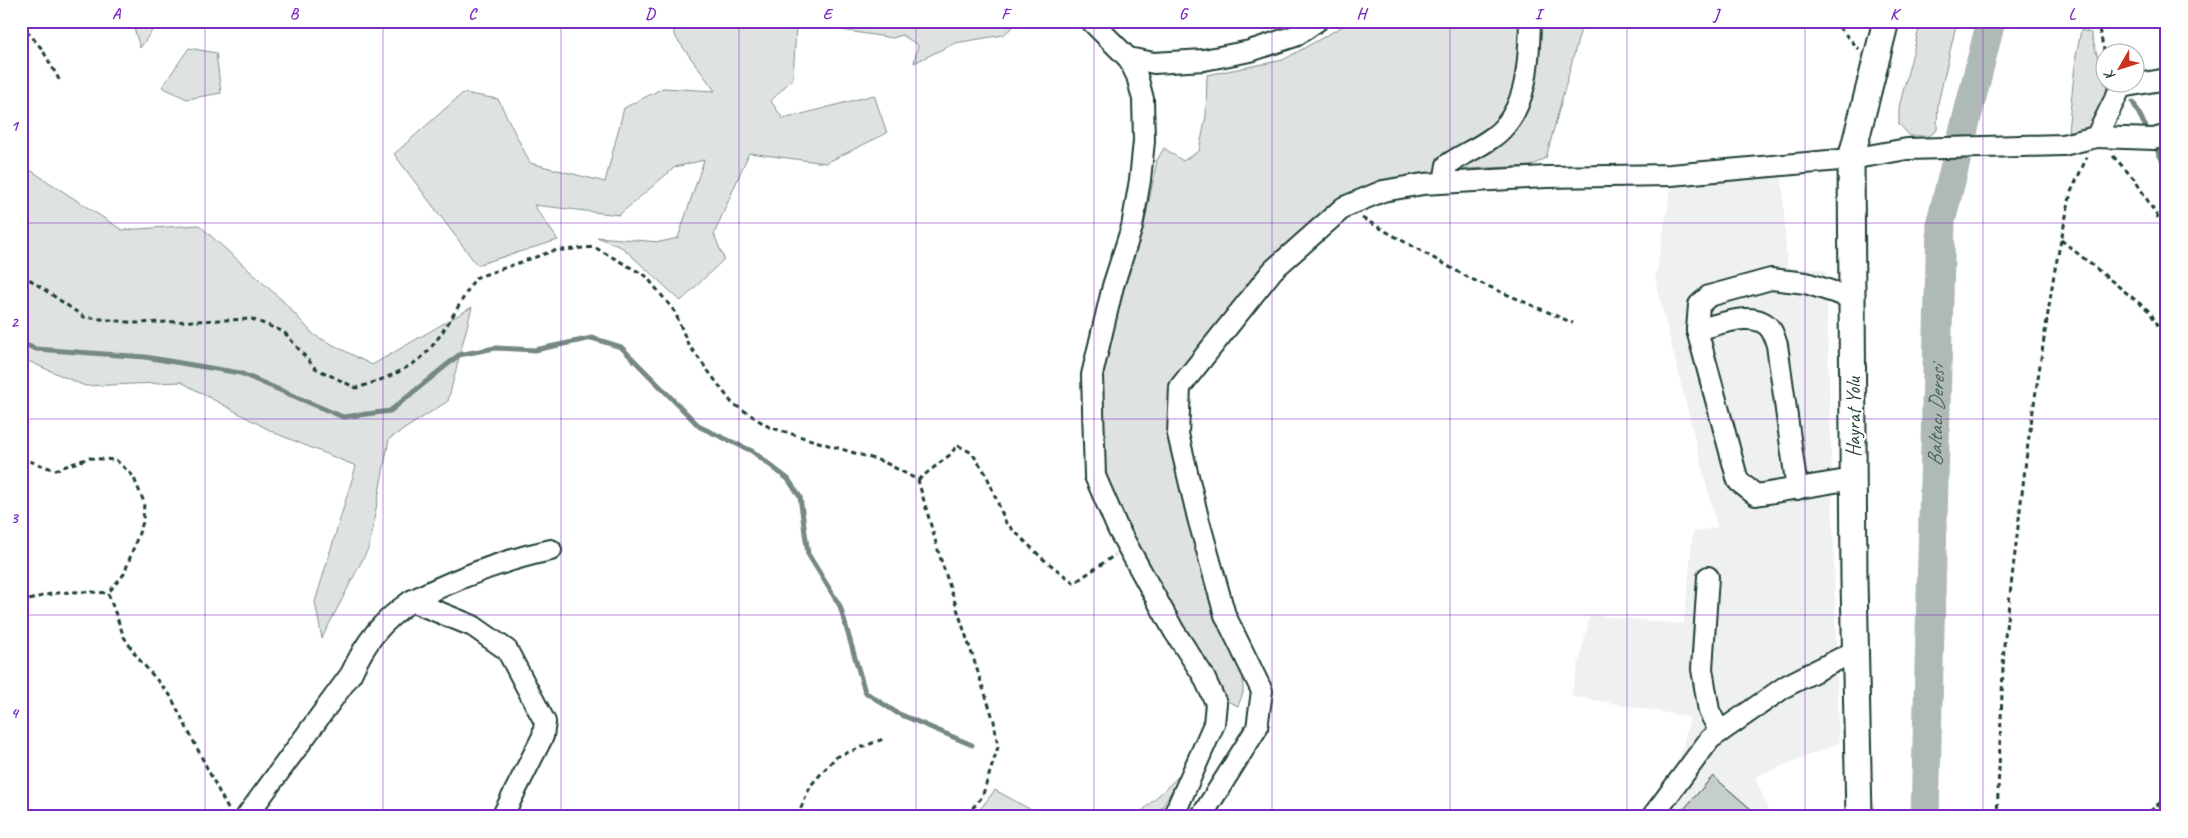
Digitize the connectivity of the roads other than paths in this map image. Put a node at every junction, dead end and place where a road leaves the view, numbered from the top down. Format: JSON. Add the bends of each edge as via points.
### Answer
{"nodes":[{"id":1,"x":1091,"y":21,"type":"edge"},
{"id":2,"x":1317,"y":21,"type":"edge"},
{"id":3,"x":1530,"y":21,"type":"edge"},
{"id":4,"x":1886,"y":21,"type":"edge"},
{"id":5,"x":1128,"y":58,"type":"junction"},
{"id":6,"x":2167,"y":79,"type":"edge"},
{"id":7,"x":2167,"y":135,"type":"edge"},
{"id":8,"x":2096,"y":137,"type":"junction"},
{"id":9,"x":1851,"y":159,"type":"junction"},
{"id":10,"x":1444,"y":182,"type":"junction"},
{"id":11,"x":1852,"y":298,"type":"junction"},
{"id":12,"x":1698,"y":330,"type":"junction"},
{"id":13,"x":1853,"y":479,"type":"junction"},
{"id":14,"x":1798,"y":489,"type":"junction"},
{"id":15,"x":551,"y":550,"type":"dead end"},
{"id":16,"x":1708,"y":577,"type":"dead end"},
{"id":17,"x":411,"y":601,"type":"junction"},
{"id":18,"x":1856,"y":652,"type":"junction"},
{"id":19,"x":1720,"y":732,"type":"junction"},
{"id":20,"x":246,"y":817,"type":"edge"},
{"id":21,"x":502,"y":817,"type":"edge"},
{"id":22,"x":1173,"y":817,"type":"edge"},
{"id":23,"x":1201,"y":817,"type":"edge"},
{"id":24,"x":1652,"y":817,"type":"edge"},
{"id":25,"x":1859,"y":817,"type":"edge"}],
"edges":[{"from":1,"to":5,"type":"street"},
{"from":2,"to":5,"type":"street","via":[[1295,36],[1250,51],[1204,60],[1154,63]]},
{"from":3,"to":10,"type":"street","via":[[1525,83],[1514,116],[1494,137],[1447,165]]},
{"from":4,"to":9,"type":"main road","name":"Hayrat Yolu"},
{"from":5,"to":22,"type":"street","via":[[1143,99],[1144,141],[1132,227],[1113,286],[1092,375],[1095,476],[1127,546],[1216,703],[1214,724]]},
{"from":6,"to":8,"type":"street","via":[[2122,87]]},
{"from":7,"to":8,"type":"street","via":[[2154,139]]},
{"from":8,"to":9,"type":"street","via":[[2063,144],[1907,149]]},
{"from":9,"to":10,"type":"street","via":[[1671,174]]},
{"from":9,"to":11,"type":"main road","name":"Hayrat Yolu"},
{"from":10,"to":23,"type":"street","via":[[1383,191],[1344,207],[1274,270],[1180,387],[1178,434],[1198,518],[1225,614],[1262,691],[1257,728]]},
{"from":11,"to":12,"type":"street","via":[[1806,282],[1771,279],[1709,296],[1699,305]]},
{"from":11,"to":13,"type":"main road","name":"Hayrat Yolu"},
{"from":12,"to":14,"type":"street","via":[[1738,481],[1756,495]]},
{"from":12,"to":14,"type":"street","via":[[1743,320],[1756,320],[1771,329],[1777,345]]},
{"from":13,"to":14,"type":"street"},
{"from":13,"to":18,"type":"main road","name":"Hayrat Yolu"},
{"from":15,"to":17,"type":"street","via":[[441,586]]},
{"from":16,"to":19,"type":"street","via":[[1702,668],[1709,711]]},
{"from":17,"to":20,"type":"street","via":[[387,618],[372,637],[351,674]]},
{"from":17,"to":21,"type":"street","via":[[473,626],[507,650],[545,722],[543,736]]},
{"from":18,"to":19,"type":"street","via":[[1786,686]]},
{"from":18,"to":25,"type":"main road","name":"Hayrat Yolu"},
{"from":19,"to":24,"type":"street","via":[[1710,739]]}]}
